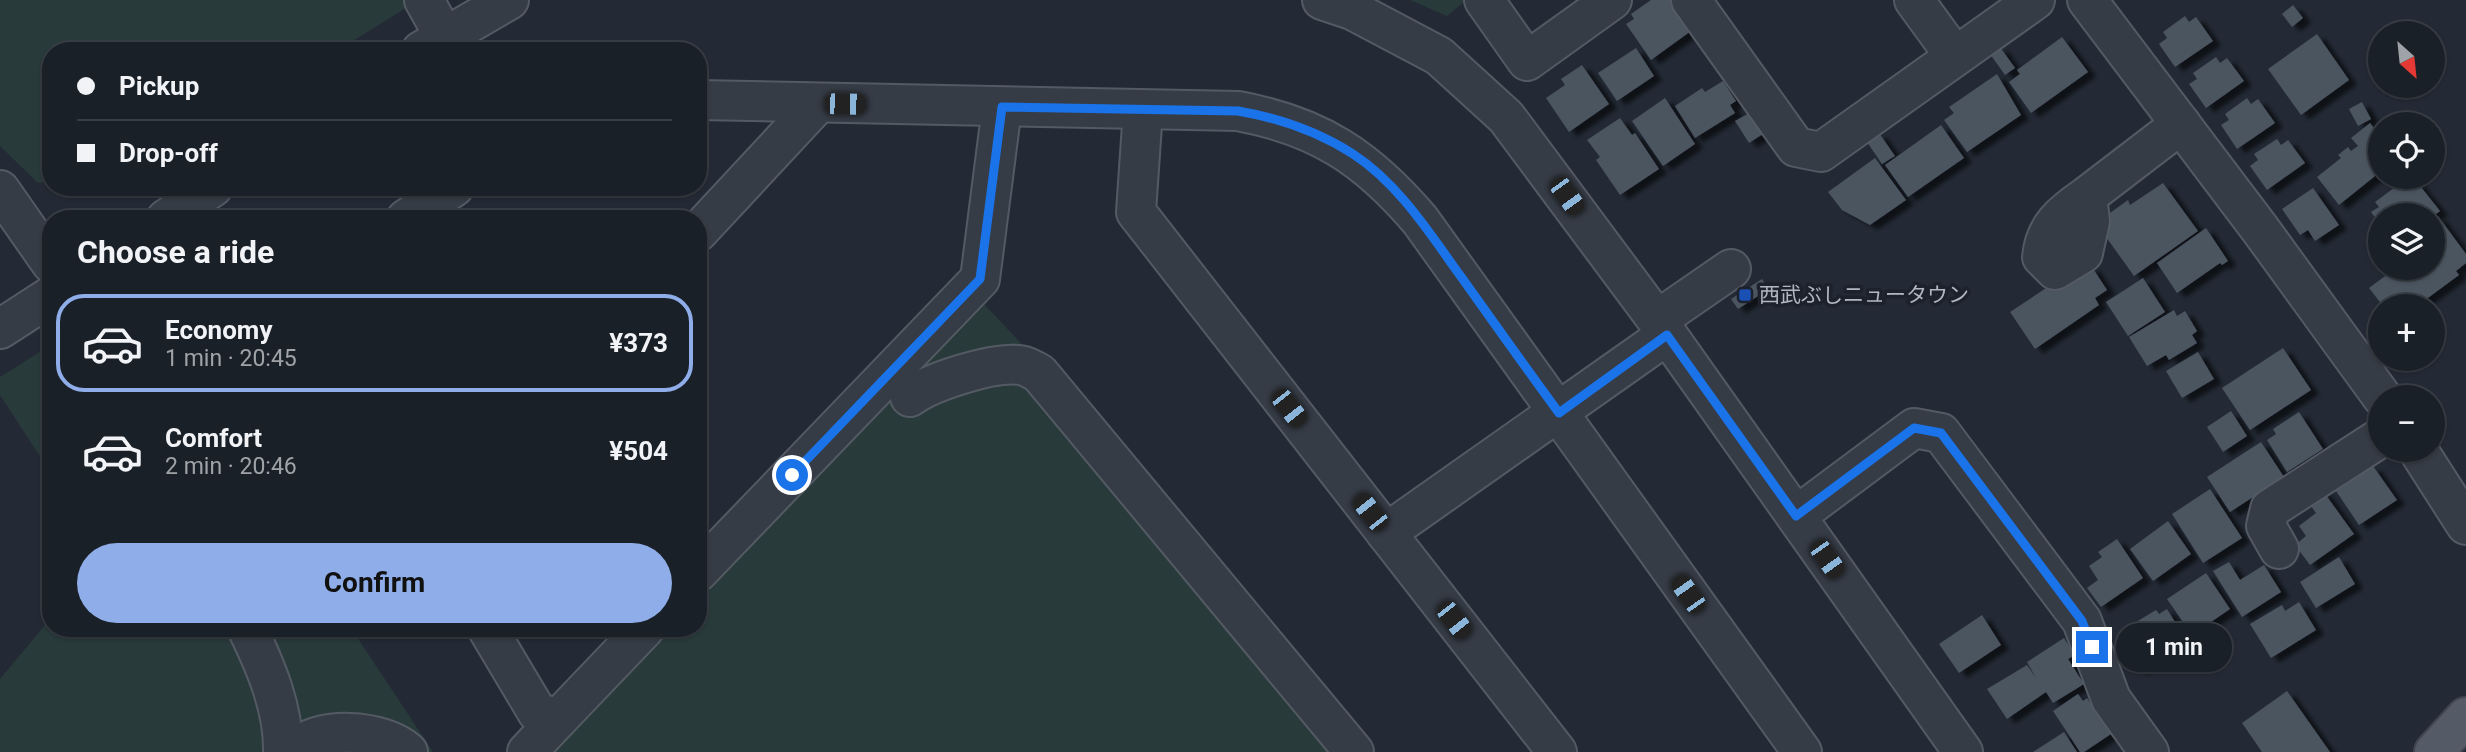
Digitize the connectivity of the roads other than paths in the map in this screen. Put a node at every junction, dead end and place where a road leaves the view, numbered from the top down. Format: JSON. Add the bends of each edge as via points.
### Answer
{"nodes":[{"id":1,"x":425,"y":0,"type":"edge"},
{"id":2,"x":509,"y":0,"type":"edge"},
{"id":3,"x":1322,"y":0,"type":"edge"},
{"id":4,"x":1484,"y":0,"type":"edge"},
{"id":5,"x":1612,"y":0,"type":"edge"},
{"id":6,"x":1691,"y":0,"type":"edge"},
{"id":7,"x":1914,"y":0,"type":"edge"},
{"id":8,"x":2035,"y":0,"type":"edge"},
{"id":9,"x":2087,"y":0,"type":"edge"},
{"id":10,"x":433,"y":42,"type":"edge"},
{"id":11,"x":435,"y":42,"type":"edge"},
{"id":12,"x":1954,"y":55,"type":"junction"},
{"id":13,"x":707,"y":100,"type":"edge"},
{"id":14,"x":818,"y":103,"type":"junction"},
{"id":15,"x":1002,"y":107,"type":"junction"},
{"id":16,"x":1143,"y":110,"type":"junction"},
{"id":17,"x":2181,"y":124,"type":"junction"},
{"id":18,"x":0,"y":190,"type":"edge"},
{"id":19,"x":441,"y":196,"type":"edge"},
{"id":20,"x":2087,"y":197,"type":"dead end"},
{"id":21,"x":211,"y":200,"type":"edge"},
{"id":22,"x":187,"y":210,"type":"edge"},
{"id":23,"x":420,"y":210,"type":"edge"},
{"id":24,"x":707,"y":222,"type":"edge"},
{"id":25,"x":42,"y":250,"type":"edge"},
{"id":26,"x":1731,"y":269,"type":"dead end"},
{"id":27,"x":42,"y":309,"type":"edge"},
{"id":28,"x":1662,"y":328,"type":"junction"},
{"id":29,"x":0,"y":329,"type":"edge"},
{"id":30,"x":2373,"y":385,"type":"edge"},
{"id":31,"x":910,"y":397,"type":"dead end"},
{"id":32,"x":1559,"y":413,"type":"junction"},
{"id":33,"x":2368,"y":446,"type":"edge"},
{"id":34,"x":2425,"y":462,"type":"edge"},
{"id":35,"x":1796,"y":516,"type":"junction"},
{"id":36,"x":2466,"y":525,"type":"edge"},
{"id":37,"x":1386,"y":533,"type":"junction"},
{"id":38,"x":2279,"y":549,"type":"dead end"},
{"id":39,"x":707,"y":563,"type":"edge"},
{"id":40,"x":251,"y":637,"type":"edge"},
{"id":41,"x":492,"y":637,"type":"edge"},
{"id":42,"x":636,"y":637,"type":"edge"},
{"id":43,"x":2466,"y":717,"type":"edge"},
{"id":44,"x":558,"y":719,"type":"junction"},
{"id":45,"x":283,"y":752,"type":"edge"},
{"id":46,"x":291,"y":752,"type":"edge"},
{"id":47,"x":408,"y":752,"type":"edge"},
{"id":48,"x":527,"y":752,"type":"edge"},
{"id":49,"x":1354,"y":752,"type":"edge"},
{"id":50,"x":1557,"y":752,"type":"edge"},
{"id":51,"x":1802,"y":752,"type":"edge"},
{"id":52,"x":1963,"y":752,"type":"edge"},
{"id":53,"x":2149,"y":752,"type":"edge"},
{"id":54,"x":2434,"y":752,"type":"edge"}],
"edges":[{"from":1,"to":10,"type":"street"},
{"from":2,"to":11,"type":"street"},
{"from":3,"to":28,"type":"street","via":[[1394,30],[1439,56],[1472,84],[1534,151]]},
{"from":4,"to":5,"type":"street","via":[[1527,61]]},
{"from":6,"to":12,"type":"street","via":[[1796,148],[1821,152]]},
{"from":7,"to":12,"type":"street"},
{"from":8,"to":12,"type":"street"},
{"from":9,"to":17,"type":"street"},
{"from":13,"to":14,"type":"street"},
{"from":14,"to":15,"type":"street"},
{"from":14,"to":24,"type":"street"},
{"from":15,"to":16,"type":"street"},
{"from":15,"to":39,"type":"street","via":[[980,279]]},
{"from":16,"to":32,"type":"street","via":[[1238,111],[1274,117],[1319,134],[1354,155],[1389,183],[1420,220]]},
{"from":16,"to":37,"type":"street","via":[[1136,212]]},
{"from":17,"to":20,"type":"street"},
{"from":17,"to":30,"type":"street"},
{"from":18,"to":25,"type":"street"},
{"from":19,"to":23,"type":"street"},
{"from":21,"to":22,"type":"street"},
{"from":26,"to":28,"type":"street"},
{"from":27,"to":29,"type":"street"},
{"from":28,"to":32,"type":"street"},
{"from":28,"to":35,"type":"street"},
{"from":31,"to":49,"type":"street","via":[[925,386],[1006,364],[1023,365],[1039,373]]},
{"from":32,"to":37,"type":"street"},
{"from":32,"to":51,"type":"street"},
{"from":33,"to":38,"type":"street","via":[[2270,509],[2266,526]]},
{"from":34,"to":36,"type":"street"},
{"from":35,"to":52,"type":"street"},
{"from":35,"to":53,"type":"street","via":[[1914,428],[1941,433],[2082,621],[2111,699]]},
{"from":37,"to":50,"type":"street"},
{"from":40,"to":45,"type":"street","via":[[272,686],[284,732]]},
{"from":41,"to":44,"type":"street","via":[[537,712]]},
{"from":42,"to":44,"type":"street"},
{"from":43,"to":54,"type":"main road"},
{"from":44,"to":48,"type":"street"},
{"from":46,"to":47,"type":"street","via":[[314,737],[344,735],[397,742]]}]}
